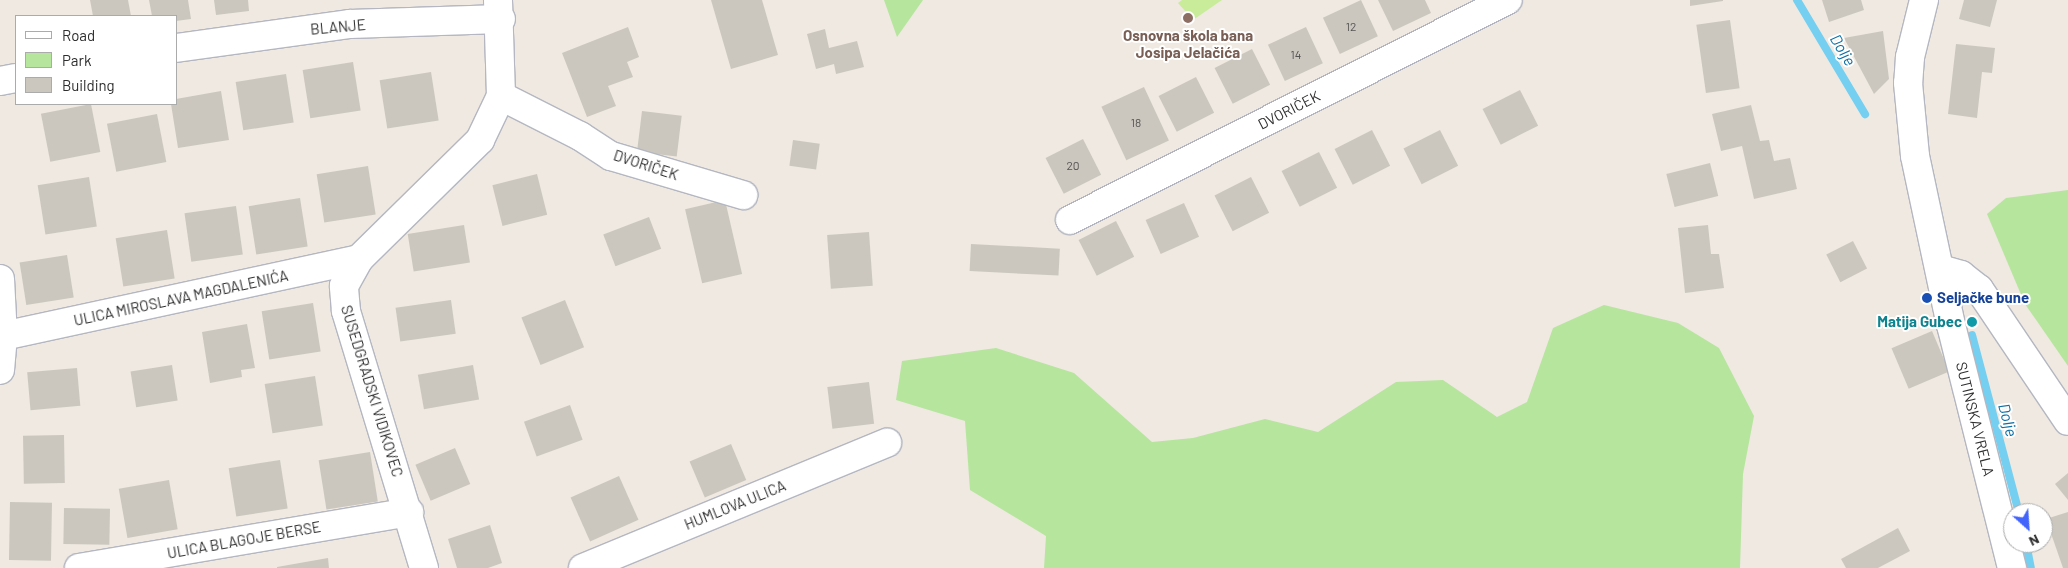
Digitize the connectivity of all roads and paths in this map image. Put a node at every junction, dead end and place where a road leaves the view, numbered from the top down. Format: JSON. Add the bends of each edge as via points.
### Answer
{"nodes":[{"id":1,"x":1508,"y":0,"type":"edge"},
{"id":2,"x":1924,"y":0,"type":"edge"},
{"id":3,"x":500,"y":9,"type":"edge"},
{"id":4,"x":178,"y":48,"type":"edge"},
{"id":5,"x":15,"y":78,"type":"edge"},
{"id":6,"x":0,"y":82,"type":"edge"},
{"id":7,"x":501,"y":96,"type":"junction"},
{"id":8,"x":743,"y":195,"type":"dead end"},
{"id":9,"x":1070,"y":220,"type":"dead end"},
{"id":10,"x":358,"y":259,"type":"junction"},
{"id":11,"x":1940,"y":269,"type":"junction"},
{"id":12,"x":0,"y":279,"type":"edge"},
{"id":13,"x":3,"y":336,"type":"junction"},
{"id":14,"x":0,"y":370,"type":"edge"},
{"id":15,"x":2068,"y":421,"type":"edge"},
{"id":16,"x":887,"y":443,"type":"dead end"},
{"id":17,"x":408,"y":512,"type":"junction"},
{"id":18,"x":79,"y":568,"type":"edge"},
{"id":19,"x":424,"y":568,"type":"edge"},
{"id":20,"x":583,"y":568,"type":"edge"},
{"id":21,"x":2012,"y":568,"type":"edge"}],
"edges":[{"from":1,"to":9,"type":"street","name":"DVORIČEK"},
{"from":2,"to":11,"type":"street","name":"SUTINSKA VRELA","via":[[1910,57],[1908,95],[1915,156]]},
{"from":3,"to":4,"type":"street","name":"BLANJE","via":[[350,24]]},
{"from":3,"to":7,"type":"street","name":"SUSEDGRADSKI VIDIKOVEC"},
{"from":5,"to":6,"type":"street"},
{"from":7,"to":8,"type":"street","name":"DVORIČEK","via":[[612,156]]},
{"from":7,"to":10,"type":"street","name":"SUSEDGRADSKI VIDIKOVEC","via":[[480,140]]},
{"from":10,"to":13,"type":"street","name":"ULICA MIROSLAVA MAGDALENIĆA"},
{"from":10,"to":17,"type":"street","name":"SUSEDGRADSKI VIDIKOVEC","via":[[344,286],[346,311]]},
{"from":11,"to":15,"type":"street","via":[[1961,276],[1979,289]]},
{"from":11,"to":21,"type":"street","name":"SUTINSKA VRELA"},
{"from":12,"to":13,"type":"street"},
{"from":13,"to":14,"type":"street"},
{"from":16,"to":20,"type":"street","name":"HUMLOVA ULICA"},
{"from":17,"to":18,"type":"street","name":"ULICA BLAGOJE BERSE"},
{"from":17,"to":19,"type":"street","name":"SUSEDGRADSKI VIDIKOVEC"}]}
